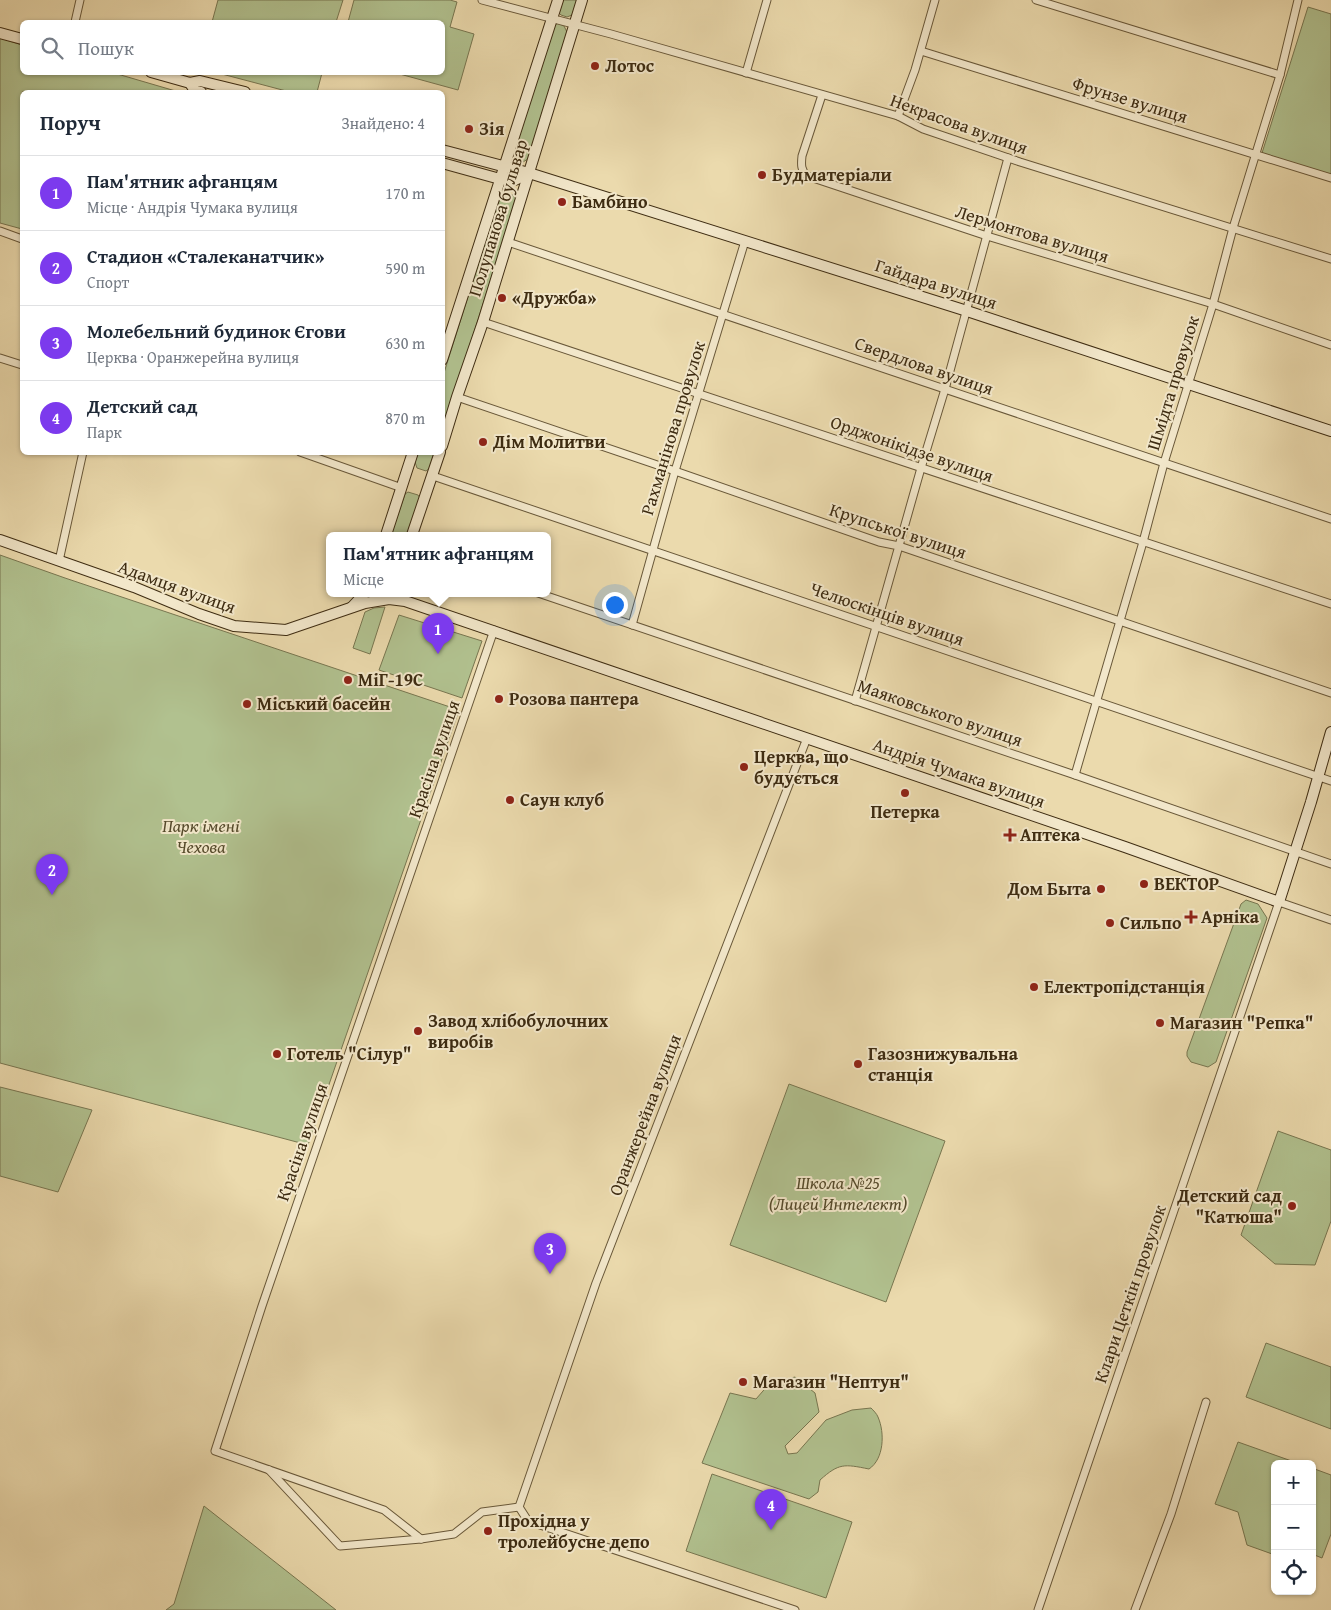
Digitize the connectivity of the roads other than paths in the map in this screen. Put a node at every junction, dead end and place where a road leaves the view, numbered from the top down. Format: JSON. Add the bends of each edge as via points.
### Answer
{"nodes":[{"id":1,"x":80,"y":0,"type":"edge"},
{"id":2,"x":482,"y":0,"type":"edge"},
{"id":3,"x":558,"y":0,"type":"edge"},
{"id":4,"x":582,"y":0,"type":"edge"},
{"id":5,"x":767,"y":0,"type":"edge"},
{"id":6,"x":935,"y":0,"type":"edge"},
{"id":7,"x":1036,"y":0,"type":"edge"},
{"id":8,"x":1298,"y":0,"type":"edge"},
{"id":9,"x":552,"y":19,"type":"junction"},
{"id":10,"x":75,"y":20,"type":"edge"},
{"id":11,"x":575,"y":24,"type":"junction"},
{"id":12,"x":0,"y":33,"type":"edge"},
{"id":13,"x":20,"y":38,"type":"edge"},
{"id":14,"x":920,"y":51,"type":"junction"},
{"id":15,"x":746,"y":73,"type":"junction"},
{"id":16,"x":158,"y":75,"type":"edge"},
{"id":17,"x":1280,"y":75,"type":"junction"},
{"id":18,"x":189,"y":88,"type":"edge"},
{"id":19,"x":237,"y":90,"type":"edge"},
{"id":20,"x":822,"y":95,"type":"junction"},
{"id":21,"x":898,"y":116,"type":"junction"},
{"id":22,"x":445,"y":151,"type":"edge"},
{"id":23,"x":1256,"y":154,"type":"junction"},
{"id":24,"x":1008,"y":158,"type":"junction"},
{"id":25,"x":445,"y":164,"type":"edge"},
{"id":26,"x":503,"y":166,"type":"junction"},
{"id":27,"x":529,"y":173,"type":"junction"},
{"id":28,"x":1331,"y":178,"type":"edge"},
{"id":29,"x":500,"y":179,"type":"junction"},
{"id":30,"x":1233,"y":228,"type":"junction"},
{"id":31,"x":0,"y":232,"type":"edge"},
{"id":32,"x":987,"y":236,"type":"junction"},
{"id":33,"x":20,"y":238,"type":"edge"},
{"id":34,"x":745,"y":241,"type":"junction"},
{"id":35,"x":508,"y":242,"type":"junction"},
{"id":36,"x":1331,"y":259,"type":"edge"},
{"id":37,"x":1213,"y":304,"type":"junction"},
{"id":38,"x":967,"y":311,"type":"junction"},
{"id":39,"x":724,"y":314,"type":"junction"},
{"id":40,"x":483,"y":322,"type":"junction"},
{"id":41,"x":1331,"y":345,"type":"edge"},
{"id":42,"x":445,"y":351,"type":"edge"},
{"id":43,"x":0,"y":358,"type":"edge"},
{"id":44,"x":20,"y":364,"type":"edge"},
{"id":45,"x":1188,"y":384,"type":"junction"},
{"id":46,"x":945,"y":389,"type":"junction"},
{"id":47,"x":698,"y":393,"type":"junction"},
{"id":48,"x":457,"y":397,"type":"junction"},
{"id":49,"x":1331,"y":431,"type":"edge"},
{"id":50,"x":445,"y":436,"type":"edge"},
{"id":51,"x":81,"y":455,"type":"edge"},
{"id":52,"x":308,"y":455,"type":"edge"},
{"id":53,"x":412,"y":455,"type":"edge"},
{"id":54,"x":439,"y":455,"type":"edge"},
{"id":55,"x":1164,"y":463,"type":"junction"},
{"id":56,"x":921,"y":468,"type":"junction"},
{"id":57,"x":675,"y":471,"type":"junction"},
{"id":58,"x":433,"y":476,"type":"junction"},
{"id":59,"x":402,"y":488,"type":"junction"},
{"id":60,"x":1331,"y":519,"type":"edge"},
{"id":61,"x":387,"y":532,"type":"edge"},
{"id":62,"x":413,"y":532,"type":"edge"},
{"id":63,"x":0,"y":540,"type":"edge"},
{"id":64,"x":1144,"y":542,"type":"junction"},
{"id":65,"x":898,"y":546,"type":"junction"},
{"id":66,"x":652,"y":549,"type":"junction"},
{"id":67,"x":59,"y":561,"type":"junction"},
{"id":68,"x":361,"y":597,"type":"edge"},
{"id":69,"x":382,"y":597,"type":"edge"},
{"id":70,"x":402,"y":597,"type":"edge"},
{"id":71,"x":550,"y":597,"type":"edge"},
{"id":72,"x":389,"y":599,"type":"junction"},
{"id":73,"x":1331,"y":604,"type":"edge"},
{"id":74,"x":349,"y":610,"type":"junction"},
{"id":75,"x":1120,"y":622,"type":"junction"},
{"id":76,"x":632,"y":624,"type":"junction"},
{"id":77,"x":876,"y":626,"type":"junction"},
{"id":78,"x":494,"y":630,"type":"junction"},
{"id":79,"x":1331,"y":693,"type":"edge"},
{"id":80,"x":855,"y":701,"type":"junction"},
{"id":81,"x":1096,"y":701,"type":"junction"},
{"id":82,"x":1331,"y":732,"type":"edge"},
{"id":83,"x":807,"y":738,"type":"junction"},
{"id":84,"x":1075,"y":775,"type":"junction"},
{"id":85,"x":1318,"y":777,"type":"junction"},
{"id":86,"x":1331,"y":782,"type":"edge"},
{"id":87,"x":1296,"y":852,"type":"junction"},
{"id":88,"x":1331,"y":864,"type":"edge"},
{"id":89,"x":1279,"y":902,"type":"junction"},
{"id":90,"x":1331,"y":920,"type":"edge"},
{"id":91,"x":1206,"y":1402,"type":"dead end"},
{"id":92,"x":268,"y":1469,"type":"junction"},
{"id":93,"x":519,"y":1507,"type":"junction"},
{"id":94,"x":421,"y":1539,"type":"junction"},
{"id":95,"x":796,"y":1610,"type":"edge"},
{"id":96,"x":1038,"y":1610,"type":"edge"},
{"id":97,"x":1135,"y":1610,"type":"edge"}],
"edges":[{"from":1,"to":10,"type":"street"},
{"from":2,"to":9,"type":"street","name":"Некрасова вулиця"},
{"from":3,"to":9,"type":"street","name":"Полупанова бульвар"},
{"from":4,"to":11,"type":"street","name":"Полупанова бульвар"},
{"from":5,"to":15,"type":"street"},
{"from":6,"to":14,"type":"street"},
{"from":7,"to":17,"type":"street"},
{"from":8,"to":17,"type":"street","name":"Шмідта провулок"},
{"from":9,"to":11,"type":"street","name":"Некрасова вулиця"},
{"from":9,"to":26,"type":"street","name":"Полупанова бульвар"},
{"from":11,"to":15,"type":"street","name":"Некрасова вулиця"},
{"from":11,"to":27,"type":"street","name":"Полупанова бульвар"},
{"from":12,"to":13,"type":"street"},
{"from":14,"to":21,"type":"street"},
{"from":14,"to":23,"type":"street","name":"Фрунзе вулиця"},
{"from":15,"to":20,"type":"street","name":"Некрасова вулиця"},
{"from":16,"to":18,"type":"street"},
{"from":17,"to":23,"type":"street","name":"Шмідта провулок"},
{"from":18,"to":19,"type":"street","via":[[200,81]]},
{"from":20,"to":21,"type":"street","name":"Некрасова вулиця"},
{"from":20,"to":32,"type":"street","name":"Лермонтова вулиця","via":[[802,156],[802,171],[807,176]]},
{"from":21,"to":24,"type":"street","name":"Некрасова вулиця","via":[[924,129]]},
{"from":22,"to":26,"type":"street","name":"Гайдара вулиця"},
{"from":23,"to":28,"type":"street","name":"Фрунзе вулиця"},
{"from":23,"to":30,"type":"street","name":"Шмідта провулок"},
{"from":24,"to":30,"type":"street","name":"Некрасова вулиця"},
{"from":24,"to":32,"type":"street"},
{"from":25,"to":29,"type":"street"},
{"from":26,"to":27,"type":"street","name":"Гайдара вулиця"},
{"from":26,"to":29,"type":"street","name":"Полупанова бульвар"},
{"from":27,"to":29,"type":"street","via":[[515,180]]},
{"from":27,"to":34,"type":"street","name":"Гайдара вулиця"},
{"from":27,"to":35,"type":"street","name":"Полупанова бульвар"},
{"from":29,"to":42,"type":"street","name":"Полупанова бульвар"},
{"from":30,"to":36,"type":"street","name":"Некрасова вулиця"},
{"from":30,"to":37,"type":"street","name":"Шмідта провулок"},
{"from":31,"to":33,"type":"street"},
{"from":32,"to":37,"type":"street","name":"Лермонтова вулиця"},
{"from":32,"to":38,"type":"street"},
{"from":34,"to":38,"type":"street","name":"Гайдара вулиця"},
{"from":34,"to":39,"type":"street","name":"Рахманінова провулок"},
{"from":35,"to":39,"type":"street","name":"Свердлова вулиця"},
{"from":35,"to":40,"type":"street","name":"Полупанова бульвар"},
{"from":37,"to":41,"type":"street","name":"Лермонтова вулиця"},
{"from":37,"to":45,"type":"street","name":"Шмідта провулок"},
{"from":38,"to":45,"type":"street","name":"Гайдара вулиця"},
{"from":38,"to":46,"type":"street"},
{"from":39,"to":46,"type":"street","name":"Свердлова вулиця"},
{"from":39,"to":47,"type":"street","name":"Рахманінова провулок"},
{"from":40,"to":47,"type":"street","name":"Орджонікідзе вулиця"},
{"from":40,"to":48,"type":"street","name":"Полупанова бульвар"},
{"from":43,"to":44,"type":"street"},
{"from":45,"to":49,"type":"street","name":"Гайдара вулиця"},
{"from":45,"to":55,"type":"street","name":"Шмідта провулок"},
{"from":46,"to":55,"type":"street","name":"Свердлова вулиця"},
{"from":46,"to":56,"type":"street"},
{"from":47,"to":56,"type":"street","name":"Орджонікідзе вулиця"},
{"from":47,"to":57,"type":"street","name":"Рахманінова провулок"},
{"from":48,"to":50,"type":"street","name":"Полупанова бульвар"},
{"from":48,"to":57,"type":"street","name":"Крупської вулиця"},
{"from":51,"to":67,"type":"street"},
{"from":52,"to":59,"type":"street"},
{"from":53,"to":59,"type":"street"},
{"from":54,"to":58,"type":"street"},
{"from":55,"to":60,"type":"street","name":"Свердлова вулиця"},
{"from":55,"to":64,"type":"street","name":"Шмідта провулок"},
{"from":56,"to":64,"type":"street","name":"Орджонікідзе вулиця"},
{"from":56,"to":65,"type":"street"},
{"from":57,"to":65,"type":"street","name":"Крупської вулиця","via":[[878,542]]},
{"from":57,"to":66,"type":"street","name":"Рахманінова провулок"},
{"from":58,"to":62,"type":"street"},
{"from":58,"to":66,"type":"street","name":"Челюскінців вулиця"},
{"from":59,"to":61,"type":"street"},
{"from":63,"to":67,"type":"street","name":"Адамця вулиця"},
{"from":64,"to":73,"type":"street","name":"Орджонікідзе вулиця"},
{"from":64,"to":75,"type":"street","name":"Шмідта провулок"},
{"from":65,"to":75,"type":"street","name":"Крупської вулиця"},
{"from":65,"to":77,"type":"street"},
{"from":66,"to":76,"type":"street","name":"Рахманінова провулок"},
{"from":66,"to":77,"type":"street","name":"Челюскінців вулиця"},
{"from":67,"to":74,"type":"street","name":"Адамця вулиця","via":[[234,626],[286,630]]},
{"from":68,"to":74,"type":"street"},
{"from":69,"to":72,"type":"street"},
{"from":70,"to":72,"type":"street","name":"Адамця вулиця"},
{"from":70,"to":78,"type":"street","name":"Андрія Чумака вулиця"},
{"from":71,"to":76,"type":"street","name":"Маяковського вулиця"},
{"from":72,"to":74,"type":"street","name":"Адамця вулиця","via":[[365,603]]},
{"from":75,"to":79,"type":"street","name":"Крупської вулиця"},
{"from":75,"to":81,"type":"street","name":"Шмідта провулок"},
{"from":76,"to":80,"type":"street","name":"Маяковського вулиця"},
{"from":77,"to":80,"type":"street"},
{"from":77,"to":81,"type":"street","name":"Челюскінців вулиця"},
{"from":78,"to":83,"type":"street","name":"Андрія Чумака вулиця"},
{"from":78,"to":92,"type":"street","name":"Красіна вулиця","via":[[215,1451]]},
{"from":80,"to":84,"type":"street","name":"Маяковського вулиця"},
{"from":81,"to":84,"type":"street","name":"Шмідта провулок"},
{"from":81,"to":85,"type":"street","name":"Челюскінців вулиця"},
{"from":82,"to":85,"type":"street"},
{"from":83,"to":89,"type":"street","name":"Андрія Чумака вулиця"},
{"from":83,"to":93,"type":"street","name":"Оранжерейна вулиця","via":[[596,1283]]},
{"from":84,"to":87,"type":"street","name":"Маяковського вулиця"},
{"from":85,"to":86,"type":"street","name":"Челюскінців вулиця"},
{"from":85,"to":87,"type":"street"},
{"from":87,"to":88,"type":"street","name":"Маяковського вулиця"},
{"from":87,"to":89,"type":"street"},
{"from":89,"to":90,"type":"street","name":"Андрія Чумака вулиця"},
{"from":89,"to":96,"type":"street","name":"Клари Цеткін провулок"},
{"from":91,"to":97,"type":"street","via":[[1171,1514]]},
{"from":92,"to":94,"type":"street","name":"Красіна вулиця","via":[[384,1510]]},
{"from":92,"to":94,"type":"street","via":[[340,1546]]},
{"from":93,"to":94,"type":"street","via":[[482,1512],[454,1534]]},
{"from":93,"to":95,"type":"street","via":[[528,1521]]}]}
